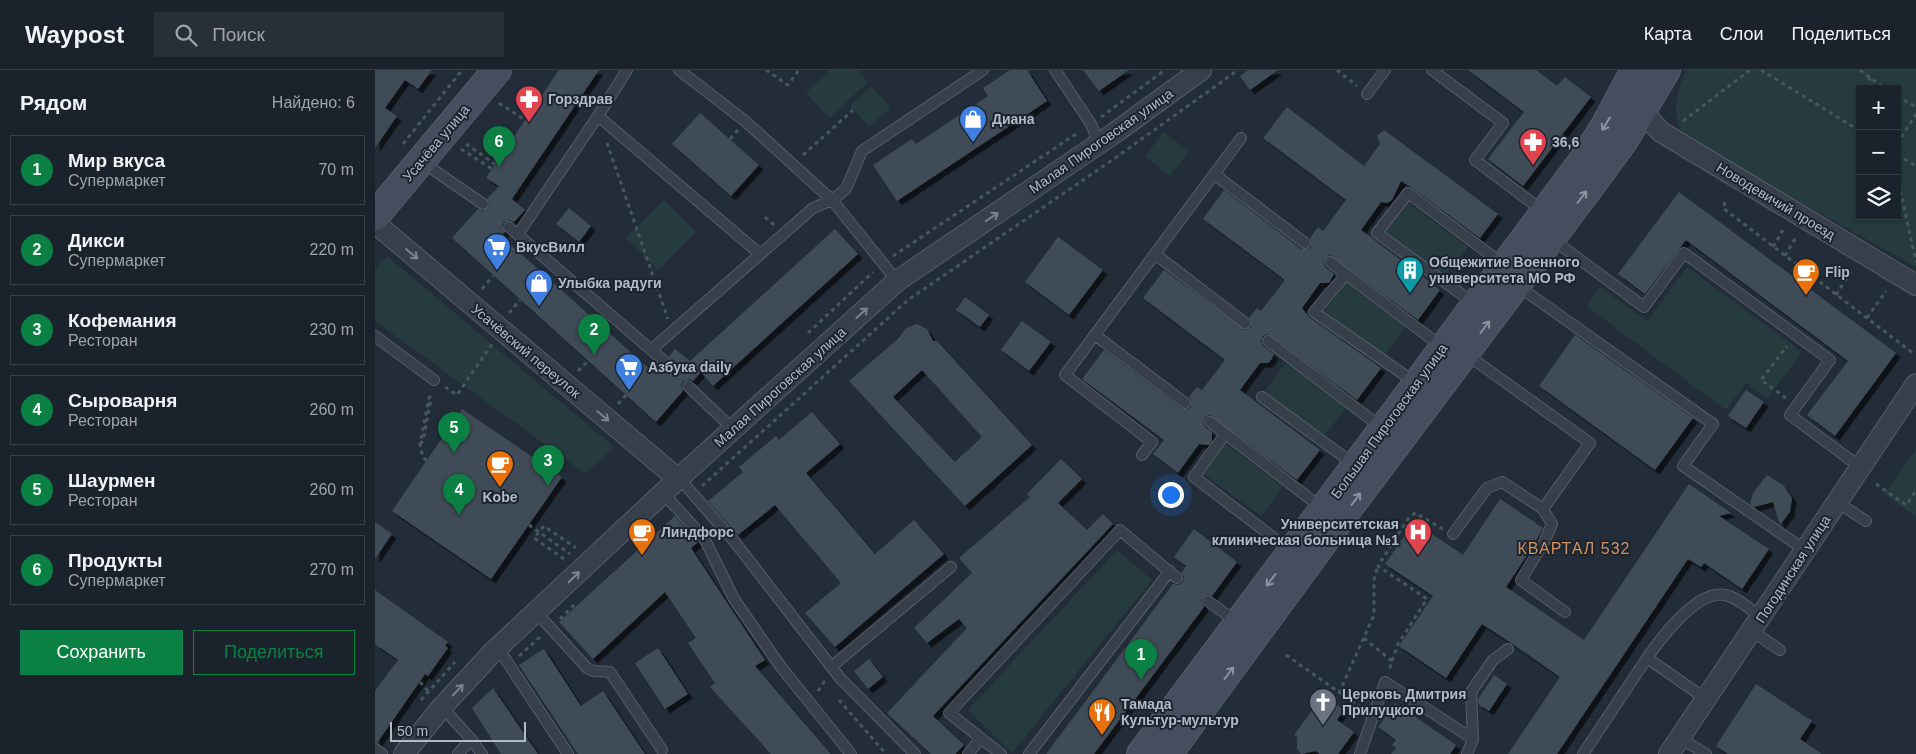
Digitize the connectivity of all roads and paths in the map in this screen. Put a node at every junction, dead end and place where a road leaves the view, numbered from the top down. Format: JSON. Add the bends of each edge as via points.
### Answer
{"nodes":[{"id":1,"x":462,"y":70,"type":"edge"},
{"id":2,"x":497,"y":70,"type":"edge"},
{"id":3,"x":627,"y":70,"type":"edge"},
{"id":4,"x":679,"y":70,"type":"edge"},
{"id":5,"x":766,"y":70,"type":"edge"},
{"id":6,"x":799,"y":70,"type":"edge"},
{"id":7,"x":983,"y":70,"type":"edge"},
{"id":8,"x":1055,"y":70,"type":"edge"},
{"id":9,"x":1201,"y":70,"type":"edge"},
{"id":10,"x":1238,"y":70,"type":"edge"},
{"id":11,"x":1337,"y":70,"type":"edge"},
{"id":12,"x":1385,"y":70,"type":"edge"},
{"id":13,"x":1432,"y":70,"type":"edge"},
{"id":14,"x":1751,"y":70,"type":"edge"},
{"id":15,"x":1761,"y":70,"type":"edge"},
{"id":16,"x":1860,"y":70,"type":"edge"},
{"id":17,"x":1664,"y":72,"type":"edge"},
{"id":18,"x":1626,"y":74,"type":"edge"},
{"id":19,"x":1868,"y":77,"type":"junction"},
{"id":20,"x":1871,"y":85,"type":"edge"},
{"id":21,"x":1879,"y":85,"type":"edge"},
{"id":22,"x":1367,"y":94,"type":"joint"},
{"id":23,"x":1901,"y":98,"type":"edge"},
{"id":24,"x":499,"y":103,"type":"dead end"},
{"id":25,"x":1916,"y":107,"type":"edge"},
{"id":26,"x":853,"y":110,"type":"dead end"},
{"id":27,"x":1642,"y":110,"type":"junction"},
{"id":28,"x":1916,"y":114,"type":"edge"},
{"id":29,"x":598,"y":116,"type":"junction"},
{"id":30,"x":525,"y":120,"type":"dead end"},
{"id":31,"x":1683,"y":121,"type":"dead end"},
{"id":32,"x":1858,"y":130,"type":"edge"},
{"id":33,"x":1241,"y":138,"type":"dead end"},
{"id":34,"x":1901,"y":138,"type":"edge"},
{"id":35,"x":466,"y":144,"type":"dead end"},
{"id":36,"x":1099,"y":144,"type":"junction"},
{"id":37,"x":461,"y":149,"type":"dead end"},
{"id":38,"x":410,"y":155,"type":"junction"},
{"id":39,"x":1901,"y":157,"type":"edge"},
{"id":40,"x":495,"y":164,"type":"dead end"},
{"id":41,"x":793,"y":164,"type":"junction"},
{"id":42,"x":1916,"y":166,"type":"edge"},
{"id":43,"x":492,"y":169,"type":"dead end"},
{"id":44,"x":1214,"y":174,"type":"junction"},
{"id":45,"x":1901,"y":194,"type":"edge"},
{"id":46,"x":832,"y":200,"type":"junction"},
{"id":47,"x":1725,"y":202,"type":"dead end"},
{"id":48,"x":483,"y":204,"type":"dead end"},
{"id":49,"x":1544,"y":212,"type":"junction"},
{"id":50,"x":375,"y":216,"type":"edge"},
{"id":51,"x":375,"y":223,"type":"edge"},
{"id":52,"x":1783,"y":230,"type":"dead end"},
{"id":53,"x":1796,"y":237,"type":"dead end"},
{"id":54,"x":1551,"y":239,"type":"junction"},
{"id":55,"x":1305,"y":243,"type":"dead end"},
{"id":56,"x":1773,"y":247,"type":"junction"},
{"id":57,"x":760,"y":254,"type":"junction"},
{"id":58,"x":1155,"y":254,"type":"junction"},
{"id":59,"x":1785,"y":256,"type":"junction"},
{"id":60,"x":1330,"y":262,"type":"dead end"},
{"id":61,"x":1915,"y":262,"type":"edge"},
{"id":62,"x":1852,"y":270,"type":"dead end"},
{"id":63,"x":1345,"y":274,"type":"junction"},
{"id":64,"x":1510,"y":275,"type":"junction"},
{"id":65,"x":493,"y":276,"type":"dead end"},
{"id":66,"x":897,"y":281,"type":"junction"},
{"id":67,"x":1916,"y":285,"type":"edge"},
{"id":68,"x":482,"y":290,"type":"dead end"},
{"id":69,"x":1886,"y":291,"type":"dead end"},
{"id":70,"x":1836,"y":295,"type":"junction"},
{"id":71,"x":520,"y":300,"type":"dead end"},
{"id":72,"x":1475,"y":304,"type":"junction"},
{"id":73,"x":509,"y":313,"type":"dead end"},
{"id":74,"x":1867,"y":318,"type":"junction"},
{"id":75,"x":1245,"y":323,"type":"dead end"},
{"id":76,"x":672,"y":331,"type":"junction"},
{"id":77,"x":1795,"y":334,"type":"junction"},
{"id":78,"x":1095,"y":335,"type":"junction"},
{"id":79,"x":375,"y":336,"type":"edge"},
{"id":80,"x":494,"y":341,"type":"dead end"},
{"id":81,"x":1269,"y":341,"type":"dead end"},
{"id":82,"x":651,"y":350,"type":"junction"},
{"id":83,"x":1454,"y":351,"type":"junction"},
{"id":84,"x":1914,"y":354,"type":"dead end"},
{"id":85,"x":588,"y":361,"type":"dead end"},
{"id":86,"x":664,"y":361,"type":"dead end"},
{"id":87,"x":577,"y":373,"type":"dead end"},
{"id":88,"x":434,"y":380,"type":"junction"},
{"id":89,"x":1416,"y":384,"type":"junction"},
{"id":90,"x":1916,"y":384,"type":"edge"},
{"id":91,"x":688,"y":386,"type":"dead end"},
{"id":92,"x":626,"y":395,"type":"dead end"},
{"id":93,"x":1262,"y":397,"type":"dead end"},
{"id":94,"x":1185,"y":403,"type":"dead end"},
{"id":95,"x":615,"y":406,"type":"dead end"},
{"id":96,"x":1797,"y":406,"type":"junction"},
{"id":97,"x":1210,"y":422,"type":"dead end"},
{"id":98,"x":733,"y":429,"type":"junction"},
{"id":99,"x":1383,"y":429,"type":"junction"},
{"id":100,"x":1225,"y":434,"type":"junction"},
{"id":101,"x":1142,"y":455,"type":"dead end"},
{"id":102,"x":427,"y":460,"type":"dead end"},
{"id":103,"x":1356,"y":466,"type":"junction"},
{"id":104,"x":1861,"y":467,"type":"junction"},
{"id":105,"x":679,"y":478,"type":"junction"},
{"id":106,"x":1876,"y":484,"type":"dead end"},
{"id":107,"x":1916,"y":491,"type":"edge"},
{"id":108,"x":663,"y":493,"type":"junction"},
{"id":109,"x":693,"y":494,"type":"junction"},
{"id":110,"x":1837,"y":502,"type":"junction"},
{"id":111,"x":1324,"y":509,"type":"junction"},
{"id":112,"x":1543,"y":509,"type":"junction"},
{"id":113,"x":1866,"y":521,"type":"dead end"},
{"id":114,"x":529,"y":525,"type":"dead end"},
{"id":115,"x":539,"y":532,"type":"junction"},
{"id":116,"x":1453,"y":534,"type":"joint"},
{"id":117,"x":576,"y":548,"type":"dead end"},
{"id":118,"x":1805,"y":550,"type":"junction"},
{"id":119,"x":1292,"y":552,"type":"junction"},
{"id":120,"x":570,"y":554,"type":"dead end"},
{"id":121,"x":563,"y":560,"type":"dead end"},
{"id":122,"x":1378,"y":566,"type":"junction"},
{"id":123,"x":951,"y":568,"type":"dead end"},
{"id":124,"x":578,"y":601,"type":"dead end"},
{"id":125,"x":1208,"y":601,"type":"dead end"},
{"id":126,"x":536,"y":612,"type":"junction"},
{"id":127,"x":1565,"y":612,"type":"dead end"},
{"id":128,"x":1239,"y":624,"type":"junction"},
{"id":129,"x":1757,"y":624,"type":"junction"},
{"id":130,"x":550,"y":628,"type":"junction"},
{"id":131,"x":1364,"y":638,"type":"junction"},
{"id":132,"x":498,"y":648,"type":"junction"},
{"id":133,"x":1508,"y":649,"type":"dead end"},
{"id":134,"x":1780,"y":650,"type":"dead end"},
{"id":135,"x":1286,"y":655,"type":"dead end"},
{"id":136,"x":1647,"y":658,"type":"junction"},
{"id":137,"x":1392,"y":661,"type":"junction"},
{"id":138,"x":509,"y":666,"type":"junction"},
{"id":139,"x":831,"y":667,"type":"junction"},
{"id":140,"x":420,"y":682,"type":"dead end"},
{"id":141,"x":1385,"y":682,"type":"junction"},
{"id":142,"x":428,"y":691,"type":"dead end"},
{"id":143,"x":1339,"y":693,"type":"junction"},
{"id":144,"x":1706,"y":699,"type":"junction"},
{"id":145,"x":442,"y":707,"type":"junction"},
{"id":146,"x":1374,"y":717,"type":"junction"},
{"id":147,"x":981,"y":738,"type":"junction"},
{"id":148,"x":471,"y":739,"type":"junction"},
{"id":149,"x":1473,"y":739,"type":"junction"},
{"id":150,"x":1675,"y":746,"type":"edge"},
{"id":151,"x":375,"y":749,"type":"edge"},
{"id":152,"x":662,"y":750,"type":"dead end"},
{"id":153,"x":382,"y":754,"type":"edge"},
{"id":154,"x":403,"y":754,"type":"edge"},
{"id":155,"x":458,"y":754,"type":"edge"},
{"id":156,"x":482,"y":754,"type":"edge"},
{"id":157,"x":568,"y":754,"type":"edge"},
{"id":158,"x":851,"y":754,"type":"edge"},
{"id":159,"x":915,"y":754,"type":"edge"},
{"id":160,"x":968,"y":754,"type":"edge"},
{"id":161,"x":1001,"y":754,"type":"edge"},
{"id":162,"x":1029,"y":754,"type":"edge"},
{"id":163,"x":1141,"y":754,"type":"edge"},
{"id":164,"x":1168,"y":754,"type":"edge"},
{"id":165,"x":1360,"y":754,"type":"edge"},
{"id":166,"x":1467,"y":754,"type":"edge"},
{"id":167,"x":1583,"y":754,"type":"edge"},
{"id":168,"x":1706,"y":754,"type":"edge"}],
"edges":[{"from":1,"to":38,"type":"path"},
{"from":2,"to":38,"type":"main road","name":"Усачёва улица"},
{"from":3,"to":29,"type":"lane"},
{"from":4,"to":41,"type":"lane","via":[[745,121]]},
{"from":5,"to":6,"type":"path","via":[[788,85]]},
{"from":7,"to":46,"type":"lane","via":[[862,151],[846,190]]},
{"from":8,"to":36,"type":"lane","via":[[1091,124]]},
{"from":9,"to":36,"type":"street","name":"Малая Пироговская улица"},
{"from":10,"to":109,"type":"path","via":[[908,300]]},
{"from":11,"to":22,"type":"path"},
{"from":12,"to":22,"type":"lane"},
{"from":13,"to":49,"type":"lane","via":[[1503,123],[1475,160]]},
{"from":14,"to":31,"type":"path"},
{"from":15,"to":32,"type":"path"},
{"from":16,"to":19,"type":"path"},
{"from":17,"to":18,"type":"main road","via":[[1646,84]]},
{"from":17,"to":27,"type":"main road","name":"Большая Пироговская улица"},
{"from":18,"to":27,"type":"main road"},
{"from":18,"to":49,"type":"main road","name":"Большая Пироговская улица","one_way":true,"via":[[1605,126]]},
{"from":19,"to":20,"type":"path"},
{"from":19,"to":21,"type":"path"},
{"from":23,"to":25,"type":"path"},
{"from":24,"to":30,"type":"path"},
{"from":26,"to":41,"type":"path"},
{"from":54,"to":27,"type":"main road","name":"Большая Пироговская улица","one_way":true,"via":[[1624,140]]},
{"from":27,"to":67,"type":"street","name":"Новодевичий проезд","via":[[1661,132]]},
{"from":28,"to":34,"type":"path"},
{"from":29,"to":57,"type":"lane"},
{"from":29,"to":76,"type":"path"},
{"from":29,"to":82,"type":"lane","via":[[513,231]]},
{"from":33,"to":44,"type":"lane"},
{"from":35,"to":40,"type":"path"},
{"from":66,"to":36,"type":"street","name":"Малая Пироговская улица","one_way":true},
{"from":37,"to":43,"type":"path"},
{"from":38,"to":48,"type":"lane"},
{"from":38,"to":50,"type":"main road","name":"Усачёва улица"},
{"from":39,"to":42,"type":"path"},
{"from":41,"to":46,"type":"lane"},
{"from":44,"to":55,"type":"lane"},
{"from":44,"to":58,"type":"lane"},
{"from":45,"to":61,"type":"path"},
{"from":46,"to":57,"type":"lane","via":[[813,208]]},
{"from":46,"to":66,"type":"lane"},
{"from":47,"to":56,"type":"path","via":[[1723,208]]},
{"from":49,"to":64,"type":"main road","name":"Большая Пироговская улица"},
{"from":51,"to":105,"type":"street","name":"Усачёвский переулок","one_way":true},
{"from":52,"to":56,"type":"path"},
{"from":53,"to":59,"type":"path"},
{"from":54,"to":64,"type":"main road","name":"Большая Пироговская улица"},
{"from":54,"to":77,"type":"lane","via":[[1644,307],[1684,253]]},
{"from":56,"to":59,"type":"path"},
{"from":57,"to":76,"type":"lane"},
{"from":58,"to":75,"type":"lane"},
{"from":58,"to":78,"type":"lane"},
{"from":59,"to":70,"type":"path"},
{"from":60,"to":63,"type":"lane"},
{"from":62,"to":70,"type":"path"},
{"from":63,"to":83,"type":"lane"},
{"from":63,"to":89,"type":"lane","via":[[1314,312]]},
{"from":64,"to":72,"type":"main road","name":"Большая Пироговская улица"},
{"from":64,"to":72,"type":"lane","via":[[1407,193],[1377,233]]},
{"from":83,"to":64,"type":"main road","name":"Большая Пироговская улица","one_way":true},
{"from":64,"to":118,"type":"lane","via":[[1713,424],[1683,466]]},
{"from":65,"to":68,"type":"path"},
{"from":98,"to":66,"type":"street","name":"Малая Пироговская улица","one_way":true},
{"from":69,"to":74,"type":"path"},
{"from":70,"to":74,"type":"path"},
{"from":71,"to":73,"type":"path"},
{"from":72,"to":83,"type":"main road","name":"Большая Пироговская улица"},
{"from":74,"to":84,"type":"path"},
{"from":76,"to":82,"type":"lane"},
{"from":77,"to":96,"type":"lane","via":[[1830,360]]},
{"from":77,"to":96,"type":"path","via":[[1761,380]]},
{"from":78,"to":94,"type":"lane"},
{"from":78,"to":101,"type":"lane","via":[[1065,375],[1152,442]]},
{"from":79,"to":88,"type":"lane"},
{"from":80,"to":88,"type":"path","via":[[457,395]]},
{"from":81,"to":99,"type":"lane"},
{"from":82,"to":86,"type":"lane"},
{"from":83,"to":89,"type":"main road","name":"Большая Пироговская улица"},
{"from":83,"to":112,"type":"lane","via":[[1590,444]]},
{"from":164,"to":83,"type":"main road","name":"Большая Пироговская улица","one_way":true,"via":[[1347,510]]},
{"from":85,"to":87,"type":"path"},
{"from":88,"to":102,"type":"path","via":[[420,444],[423,458]]},
{"from":89,"to":99,"type":"main road","name":"Большая Пироговская улица"},
{"from":90,"to":104,"type":"street","name":"Погодинская улица"},
{"from":91,"to":98,"type":"lane"},
{"from":92,"to":95,"type":"path"},
{"from":93,"to":103,"type":"lane"},
{"from":96,"to":104,"type":"lane","via":[[1790,415]]},
{"from":97,"to":100,"type":"lane"},
{"from":98,"to":105,"type":"street","name":"Малая Пироговская улица"},
{"from":99,"to":103,"type":"main road","name":"Большая Пироговская улица"},
{"from":100,"to":111,"type":"lane"},
{"from":100,"to":119,"type":"lane","via":[[1194,477]]},
{"from":103,"to":111,"type":"main road","name":"Большая Пироговская улица"},
{"from":104,"to":110,"type":"street","name":"Погодинская улица"},
{"from":105,"to":108,"type":"street","name":"Малая Пироговская улица"},
{"from":105,"to":109,"type":"lane"},
{"from":106,"to":107,"type":"path","via":[[1906,505]]},
{"from":126,"to":108,"type":"street","name":"Малая Пироговская улица","one_way":true},
{"from":108,"to":158,"type":"lane","via":[[704,538],[734,599],[781,667]]},
{"from":109,"to":139,"type":"lane"},
{"from":110,"to":113,"type":"lane"},
{"from":110,"to":118,"type":"street","name":"Погодинская улица"},
{"from":111,"to":119,"type":"main road","name":"Большая Пироговская улица"},
{"from":112,"to":116,"type":"lane","via":[[1502,482],[1487,488]]},
{"from":112,"to":127,"type":"lane","via":[[1552,524],[1521,580]]},
{"from":114,"to":115,"type":"path"},
{"from":115,"to":117,"type":"path","via":[[544,526]]},
{"from":115,"to":120,"type":"path"},
{"from":115,"to":121,"type":"path","via":[[534,538]]},
{"from":116,"to":122,"type":"path","via":[[1415,513]]},
{"from":118,"to":129,"type":"street","name":"Погодинская улица"},
{"from":119,"to":128,"type":"main road","name":"Большая Пироговская улица","one_way":true},
{"from":122,"to":131,"type":"path","via":[[1374,580],[1374,615]]},
{"from":122,"to":137,"type":"path","via":[[1427,599],[1398,644]]},
{"from":123,"to":139,"type":"lane"},
{"from":124,"to":130,"type":"path"},
{"from":125,"to":128,"type":"lane"},
{"from":126,"to":130,"type":"lane"},
{"from":126,"to":132,"type":"street","name":"Малая Пироговская улица"},
{"from":128,"to":163,"type":"main road","name":"Большая Пироговская улица"},
{"from":129,"to":134,"type":"lane"},
{"from":129,"to":136,"type":"lane","via":[[1726,595],[1713,594],[1689,609],[1671,626]]},
{"from":129,"to":144,"type":"street","name":"Погодинская улица"},
{"from":130,"to":138,"type":"path"},
{"from":130,"to":152,"type":"lane","via":[[587,668],[610,672]]},
{"from":131,"to":137,"type":"path"},
{"from":131,"to":143,"type":"path"},
{"from":132,"to":138,"type":"lane"},
{"from":145,"to":132,"type":"street","name":"Малая Пироговская улица","one_way":true},
{"from":133,"to":149,"type":"lane","via":[[1493,660],[1471,692]]},
{"from":135,"to":143,"type":"path"},
{"from":136,"to":144,"type":"lane"},
{"from":136,"to":167,"type":"lane"},
{"from":137,"to":141,"type":"path"},
{"from":138,"to":157,"type":"lane"},
{"from":139,"to":159,"type":"lane"},
{"from":140,"to":142,"type":"path"},
{"from":141,"to":146,"type":"lane"},
{"from":141,"to":149,"type":"lane"},
{"from":143,"to":146,"type":"path"},
{"from":144,"to":150,"type":"street","name":"Погодинская улица"},
{"from":145,"to":148,"type":"lane"},
{"from":145,"to":154,"type":"street","name":"Малая Пироговская улица"},
{"from":146,"to":165,"type":"lane"},
{"from":147,"to":160,"type":"lane"},
{"from":147,"to":161,"type":"lane"},
{"from":147,"to":162,"type":"lane","via":[[949,713],[1120,530],[1173,575]]},
{"from":148,"to":155,"type":"lane"},
{"from":148,"to":156,"type":"lane"},
{"from":149,"to":166,"type":"lane"},
{"from":150,"to":168,"type":"lane"},
{"from":151,"to":153,"type":"lane"}]}
